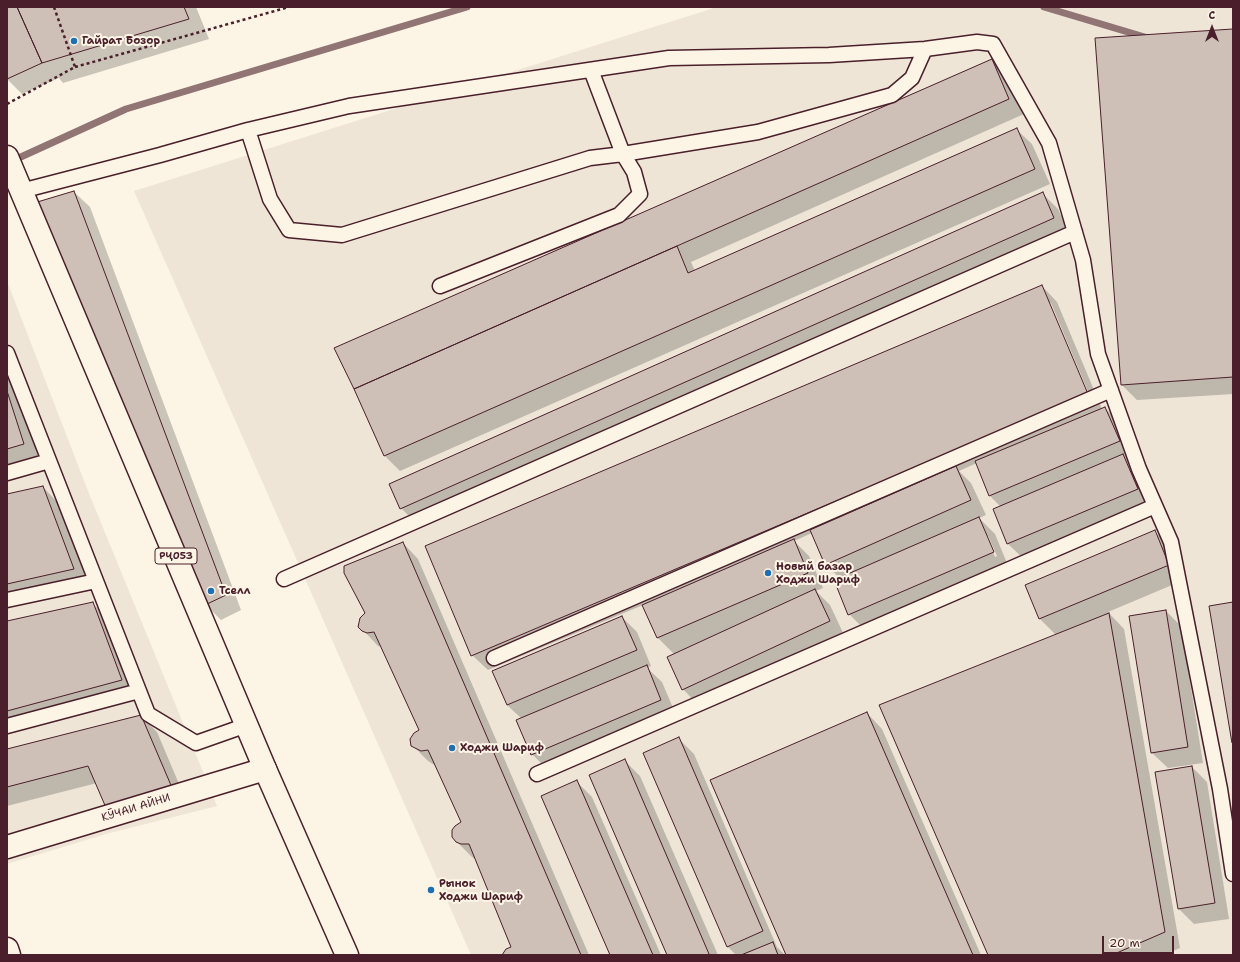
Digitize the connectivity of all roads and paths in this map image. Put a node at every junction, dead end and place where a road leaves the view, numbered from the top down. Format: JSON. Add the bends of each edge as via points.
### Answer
{"nodes":[{"id":1,"x":54,"y":7,"type":"edge"},
{"id":2,"x":289,"y":7,"type":"edge"},
{"id":3,"x":925,"y":49,"type":"junction"},
{"id":4,"x":75,"y":67,"type":"junction"},
{"id":5,"x":592,"y":70,"type":"junction"},
{"id":6,"x":7,"y":104,"type":"edge"},
{"id":7,"x":248,"y":130,"type":"junction"},
{"id":8,"x":623,"y":154,"type":"junction"},
{"id":9,"x":7,"y":156,"type":"edge"},
{"id":10,"x":21,"y":191,"type":"junction"},
{"id":11,"x":1075,"y":232,"type":"junction"},
{"id":12,"x":440,"y":286,"type":"dead end"},
{"id":13,"x":7,"y":353,"type":"edge"},
{"id":14,"x":1111,"y":390,"type":"junction"},
{"id":15,"x":49,"y":461,"type":"junction"},
{"id":16,"x":7,"y":473,"type":"edge"},
{"id":17,"x":1155,"y":506,"type":"junction"},
{"id":18,"x":284,"y":579,"type":"dead end"},
{"id":19,"x":96,"y":581,"type":"junction"},
{"id":20,"x":7,"y":600,"type":"edge"},
{"id":21,"x":494,"y":658,"type":"dead end"},
{"id":22,"x":139,"y":691,"type":"junction"},
{"id":23,"x":247,"y":724,"type":"junction"},
{"id":24,"x":7,"y":726,"type":"edge"},
{"id":25,"x":266,"y":769,"type":"junction"},
{"id":26,"x":537,"y":774,"type":"dead end"},
{"id":27,"x":7,"y":848,"type":"edge"},
{"id":28,"x":1233,"y":874,"type":"edge"},
{"id":29,"x":7,"y":949,"type":"edge"},
{"id":30,"x":9,"y":955,"type":"edge"},
{"id":31,"x":347,"y":955,"type":"edge"}],
"edges":[{"from":1,"to":4,"type":"path"},
{"from":2,"to":4,"type":"path"},
{"from":3,"to":5,"type":"lane","via":[[829,55],[669,58]]},
{"from":3,"to":8,"type":"lane","via":[[912,78],[892,95],[758,132]]},
{"from":3,"to":11,"type":"lane","via":[[977,42],[993,44],[1049,143]]},
{"from":4,"to":6,"type":"path"},
{"from":5,"to":7,"type":"lane","via":[[350,106]]},
{"from":5,"to":8,"type":"lane"},
{"from":7,"to":8,"type":"lane","via":[[270,199],[289,230],[342,235],[590,158]]},
{"from":7,"to":10,"type":"lane"},
{"from":8,"to":12,"type":"lane","via":[[634,172],[640,194],[619,215]]},
{"from":9,"to":10,"type":"main road","number":"РҶ053"},
{"from":10,"to":23,"type":"main road","number":"РҶ053"},
{"from":11,"to":14,"type":"lane","via":[[1083,260],[1098,354]]},
{"from":11,"to":18,"type":"lane"},
{"from":13,"to":15,"type":"lane"},
{"from":14,"to":17,"type":"lane"},
{"from":14,"to":21,"type":"lane"},
{"from":15,"to":16,"type":"lane"},
{"from":15,"to":19,"type":"lane"},
{"from":17,"to":26,"type":"lane"},
{"from":17,"to":28,"type":"lane","via":[[1171,542],[1220,789]]},
{"from":19,"to":20,"type":"lane"},
{"from":19,"to":22,"type":"lane"},
{"from":22,"to":23,"type":"lane","via":[[148,714],[196,743]]},
{"from":22,"to":24,"type":"lane"},
{"from":23,"to":25,"type":"main road","number":"РҶ053"},
{"from":25,"to":27,"type":"main road","name":"КӮЧАИ АЙНИ"},
{"from":25,"to":31,"type":"main road","number":"РҶ053"},
{"from":29,"to":30,"type":"main road"}]}
